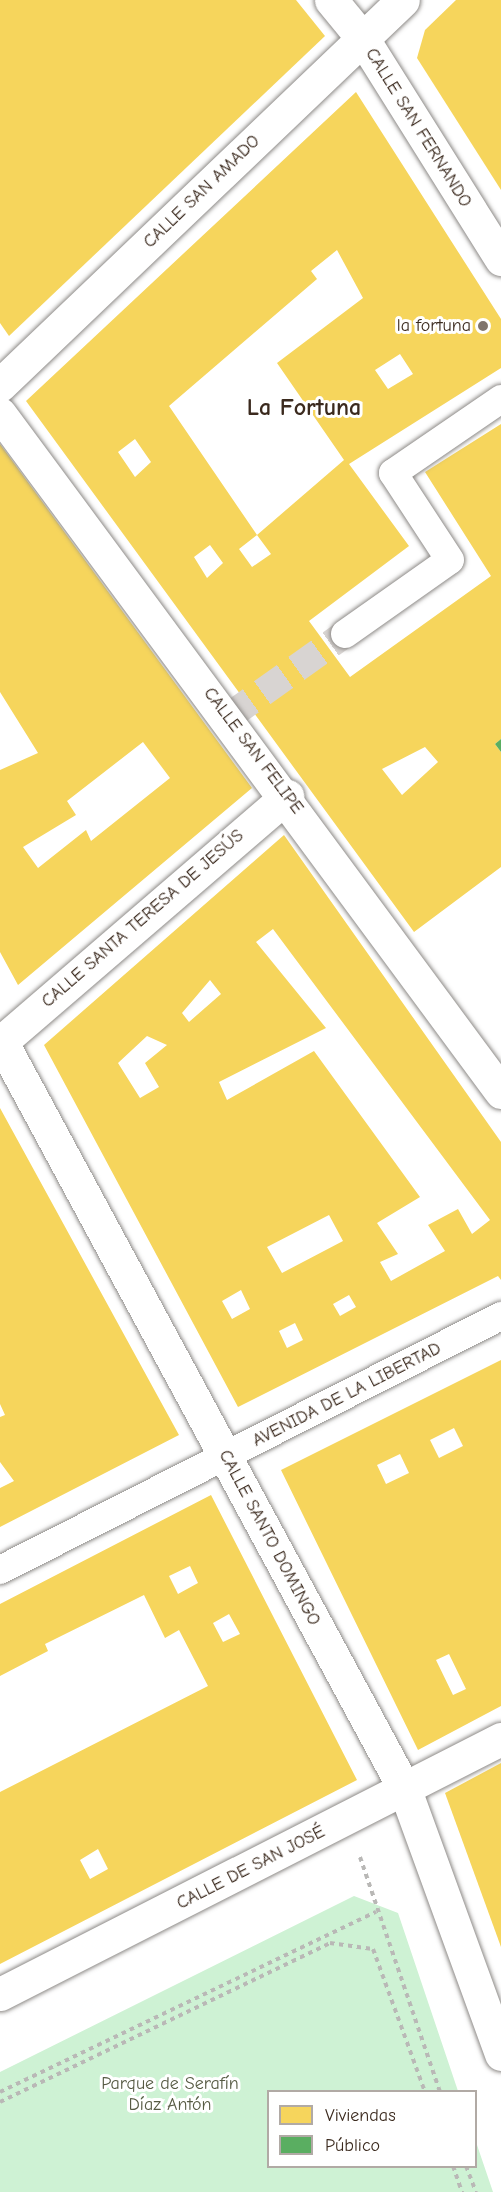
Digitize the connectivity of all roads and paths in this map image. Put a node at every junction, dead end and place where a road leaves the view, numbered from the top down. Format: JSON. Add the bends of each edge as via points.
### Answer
{"nodes":[{"id":1,"x":331,"y":0,"type":"edge"},
{"id":2,"x":403,"y":0,"type":"edge"},
{"id":3,"x":363,"y":39,"type":"junction"},
{"id":4,"x":501,"y":259,"type":"edge"},
{"id":5,"x":3,"y":375,"type":"edge"},
{"id":6,"x":501,"y":399,"type":"edge"},
{"id":7,"x":0,"y":414,"type":"edge"},
{"id":8,"x":345,"y":634,"type":"tunnel mouth"},
{"id":9,"x":287,"y":796,"type":"junction"},
{"id":10,"x":0,"y":1041,"type":"edge"},
{"id":11,"x":501,"y":1092,"type":"edge"},
{"id":12,"x":501,"y":1316,"type":"edge"},
{"id":13,"x":226,"y":1458,"type":"junction"},
{"id":14,"x":0,"y":1570,"type":"edge"},
{"id":15,"x":501,"y":1739,"type":"edge"},
{"id":16,"x":405,"y":1790,"type":"junction"},
{"id":17,"x":349,"y":1818,"type":"junction"},
{"id":18,"x":376,"y":1912,"type":"junction"},
{"id":19,"x":0,"y":1994,"type":"edge"},
{"id":20,"x":501,"y":2054,"type":"edge"},
{"id":21,"x":426,"y":2090,"type":"edge"},
{"id":22,"x":440,"y":2090,"type":"edge"},
{"id":23,"x":0,"y":2092,"type":"edge"},
{"id":24,"x":0,"y":2102,"type":"edge"},
{"id":25,"x":454,"y":2168,"type":"edge"},
{"id":26,"x":467,"y":2168,"type":"edge"},
{"id":27,"x":462,"y":2192,"type":"edge"},
{"id":28,"x":475,"y":2192,"type":"edge"}],
"edges":[{"from":1,"to":3,"type":"street","name":"CALLE SAN FERNANDO"},
{"from":2,"to":3,"type":"street","name":"CALLE SAN AMADO"},
{"from":3,"to":4,"type":"street","name":"CALLE SAN FERNANDO"},
{"from":3,"to":5,"type":"street","name":"CALLE SAN AMADO"},
{"from":6,"to":8,"type":"street","via":[[393,473],[450,560]]},
{"from":7,"to":9,"type":"street","name":"CALLE SAN FELIPE"},
{"from":9,"to":10,"type":"street","name":"CALLE SANTA TERESA DE JESÚS"},
{"from":9,"to":11,"type":"street","name":"CALLE SAN FELIPE"},
{"from":10,"to":13,"type":"street","name":"CALLE SANTO DOMINGO"},
{"from":12,"to":13,"type":"street","name":"AVENIDA DE LA LIBERTAD"},
{"from":13,"to":14,"type":"street","name":"AVENIDA DE LA LIBERTAD"},
{"from":13,"to":16,"type":"street","name":"CALLE SANTO DOMINGO"},
{"from":15,"to":16,"type":"street","name":"CALLE DE SAN JOSÉ"},
{"from":16,"to":17,"type":"street","name":"CALLE DE SAN JOSÉ"},
{"from":16,"to":20,"type":"street","name":"CALLE SANTO DOMINGO"},
{"from":17,"to":18,"type":"path"},
{"from":17,"to":19,"type":"street","name":"CALLE DE SAN JOSÉ"},
{"from":18,"to":22,"type":"path"},
{"from":18,"to":23,"type":"path"},
{"from":21,"to":24,"type":"path","via":[[373,1948],[330,1943]]},
{"from":25,"to":27,"type":"path"},
{"from":26,"to":28,"type":"path"}]}
